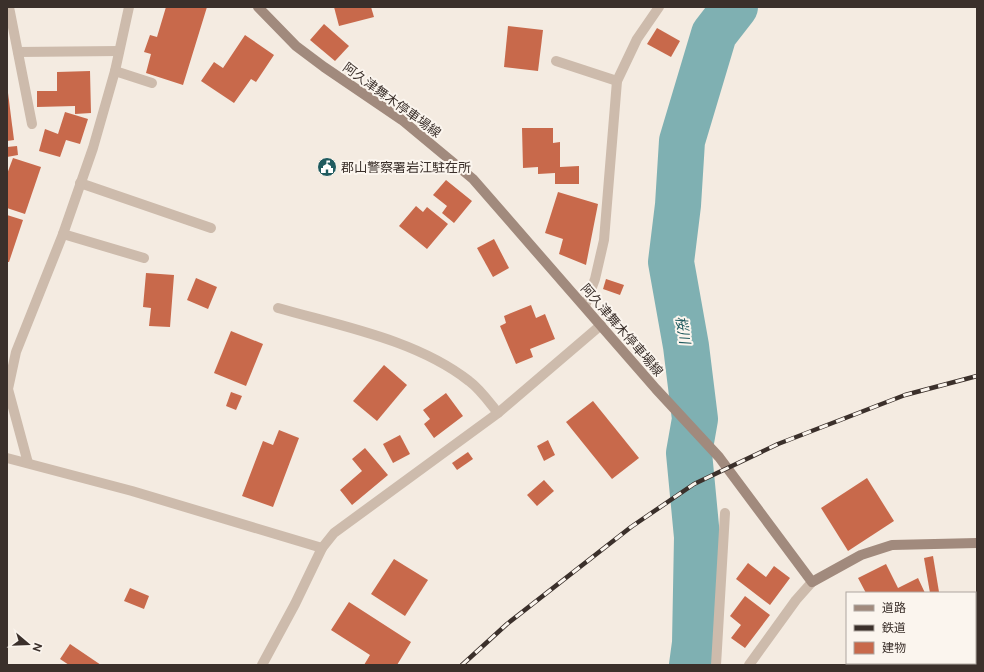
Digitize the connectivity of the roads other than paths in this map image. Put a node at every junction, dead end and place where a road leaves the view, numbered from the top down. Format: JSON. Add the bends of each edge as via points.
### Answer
{"nodes":[{"id":1,"x":8,"y":7,"type":"edge"},
{"id":2,"x":129,"y":7,"type":"edge"},
{"id":3,"x":258,"y":7,"type":"edge"},
{"id":4,"x":659,"y":7,"type":"edge"},
{"id":5,"x":119,"y":51,"type":"junction"},
{"id":6,"x":18,"y":52,"type":"junction"},
{"id":7,"x":556,"y":61,"type":"dead end"},
{"id":8,"x":115,"y":71,"type":"junction"},
{"id":9,"x":617,"y":81,"type":"junction"},
{"id":10,"x":152,"y":83,"type":"dead end"},
{"id":11,"x":32,"y":124,"type":"dead end"},
{"id":12,"x":80,"y":183,"type":"junction"},
{"id":13,"x":211,"y":228,"type":"dead end"},
{"id":14,"x":63,"y":234,"type":"junction"},
{"id":15,"x":144,"y":258,"type":"dead end"},
{"id":16,"x":584,"y":306,"type":"junction"},
{"id":17,"x":278,"y":308,"type":"dead end"},
{"id":18,"x":601,"y":325,"type":"junction"},
{"id":19,"x":498,"y":412,"type":"junction"},
{"id":20,"x":7,"y":458,"type":"edge"},
{"id":21,"x":28,"y":463,"type":"junction"},
{"id":22,"x":725,"y":513,"type":"dead end"},
{"id":23,"x":977,"y":543,"type":"edge"},
{"id":24,"x":322,"y":548,"type":"junction"},
{"id":25,"x":812,"y":582,"type":"junction"},
{"id":26,"x":262,"y":665,"type":"edge"},
{"id":27,"x":716,"y":665,"type":"edge"},
{"id":28,"x":749,"y":665,"type":"edge"}],
"edges":[{"from":1,"to":6,"type":"street"},
{"from":2,"to":5,"type":"street"},
{"from":3,"to":16,"type":"main road","name":"阿久津舞木停車場線","via":[[296,46],[402,120],[473,178]]},
{"from":4,"to":9,"type":"street","via":[[637,39]]},
{"from":5,"to":6,"type":"street"},
{"from":5,"to":8,"type":"street"},
{"from":6,"to":11,"type":"street"},
{"from":7,"to":9,"type":"street"},
{"from":8,"to":10,"type":"street"},
{"from":8,"to":12,"type":"street"},
{"from":9,"to":16,"type":"street","via":[[604,240],[595,279]]},
{"from":12,"to":13,"type":"street"},
{"from":12,"to":14,"type":"street"},
{"from":14,"to":15,"type":"street"},
{"from":14,"to":21,"type":"street","via":[[16,352],[8,389]]},
{"from":16,"to":18,"type":"main road","name":"阿久津舞木停車場線"},
{"from":17,"to":19,"type":"street","via":[[371,334],[432,356],[470,382]]},
{"from":18,"to":19,"type":"street"},
{"from":18,"to":25,"type":"main road","name":"阿久津舞木停車場線","via":[[719,457]]},
{"from":19,"to":24,"type":"street","via":[[334,533]]},
{"from":20,"to":21,"type":"street"},
{"from":21,"to":24,"type":"street"},
{"from":22,"to":27,"type":"street"},
{"from":23,"to":25,"type":"main road","via":[[892,545],[861,554]]},
{"from":24,"to":26,"type":"street"},
{"from":25,"to":28,"type":"street"}]}
